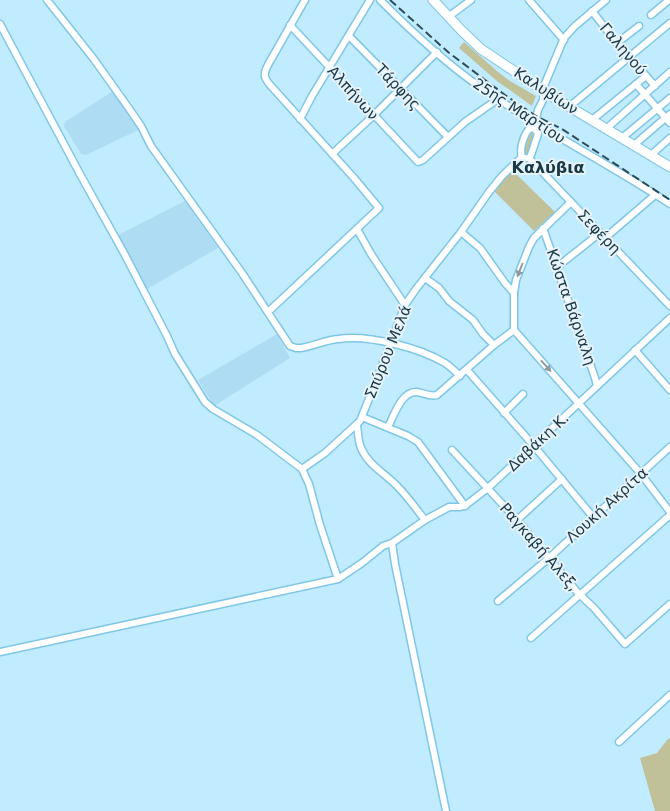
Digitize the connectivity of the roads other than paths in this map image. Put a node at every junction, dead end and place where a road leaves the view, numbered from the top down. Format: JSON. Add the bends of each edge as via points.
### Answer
{"nodes":[{"id":1,"x":47,"y":0,"type":"edge"},
{"id":2,"x":305,"y":0,"type":"edge"},
{"id":3,"x":370,"y":0,"type":"edge"},
{"id":4,"x":380,"y":0,"type":"edge"},
{"id":5,"x":433,"y":0,"type":"edge"},
{"id":6,"x":471,"y":0,"type":"edge"},
{"id":7,"x":529,"y":0,"type":"edge"},
{"id":8,"x":606,"y":0,"type":"edge"},
{"id":9,"x":669,"y":0,"type":"edge"},
{"id":10,"x":592,"y":11,"type":"junction"},
{"id":11,"x":651,"y":15,"type":"dead end"},
{"id":12,"x":448,"y":17,"type":"junction"},
{"id":13,"x":670,"y":23,"type":"edge"},
{"id":14,"x":0,"y":24,"type":"edge"},
{"id":15,"x":290,"y":26,"type":"junction"},
{"id":16,"x":639,"y":26,"type":"dead end"},
{"id":17,"x":349,"y":36,"type":"junction"},
{"id":18,"x":564,"y":40,"type":"junction"},
{"id":19,"x":617,"y":43,"type":"junction"},
{"id":20,"x":437,"y":52,"type":"junction"},
{"id":21,"x":629,"y":57,"type":"junction"},
{"id":22,"x":330,"y":68,"type":"junction"},
{"id":23,"x":670,"y":72,"type":"edge"},
{"id":24,"x":646,"y":76,"type":"junction"},
{"id":25,"x":636,"y":84,"type":"junction"},
{"id":26,"x":655,"y":86,"type":"junction"},
{"id":27,"x":401,"y":89,"type":"junction"},
{"id":28,"x":543,"y":90,"type":"junction"},
{"id":29,"x":645,"y":94,"type":"junction"},
{"id":30,"x":670,"y":98,"type":"edge"},
{"id":31,"x":498,"y":99,"type":"junction"},
{"id":32,"x":569,"y":107,"type":"junction"},
{"id":33,"x":657,"y":108,"type":"junction"},
{"id":34,"x":373,"y":116,"type":"junction"},
{"id":35,"x":669,"y":118,"type":"edge"},
{"id":36,"x":300,"y":119,"type":"junction"},
{"id":37,"x":592,"y":120,"type":"junction"},
{"id":38,"x":534,"y":125,"type":"junction"},
{"id":39,"x":606,"y":129,"type":"junction"},
{"id":40,"x":448,"y":137,"type":"junction"},
{"id":41,"x":622,"y":138,"type":"junction"},
{"id":42,"x":670,"y":138,"type":"edge"},
{"id":43,"x":634,"y":145,"type":"junction"},
{"id":44,"x":332,"y":154,"type":"junction"},
{"id":45,"x":651,"y":155,"type":"junction"},
{"id":46,"x":525,"y":157,"type":"junction"},
{"id":47,"x":670,"y":167,"type":"edge"},
{"id":48,"x":655,"y":194,"type":"junction"},
{"id":49,"x":571,"y":202,"type":"junction"},
{"id":50,"x":670,"y":204,"type":"edge"},
{"id":51,"x":544,"y":228,"type":"junction"},
{"id":52,"x":357,"y":229,"type":"junction"},
{"id":53,"x":461,"y":232,"type":"junction"},
{"id":54,"x":603,"y":236,"type":"junction"},
{"id":55,"x":557,"y":267,"type":"junction"},
{"id":56,"x":424,"y":278,"type":"junction"},
{"id":57,"x":514,"y":293,"type":"junction"},
{"id":58,"x":406,"y":305,"type":"junction"},
{"id":59,"x":670,"y":306,"type":"edge"},
{"id":60,"x":268,"y":312,"type":"junction"},
{"id":61,"x":670,"y":318,"type":"edge"},
{"id":62,"x":514,"y":330,"type":"junction"},
{"id":63,"x":390,"y":344,"type":"junction"},
{"id":64,"x":494,"y":345,"type":"junction"},
{"id":65,"x":635,"y":350,"type":"junction"},
{"id":66,"x":466,"y":370,"type":"junction"},
{"id":67,"x":460,"y":376,"type":"junction"},
{"id":68,"x":597,"y":386,"type":"junction"},
{"id":69,"x":670,"y":390,"type":"edge"},
{"id":70,"x":522,"y":394,"type":"dead end"},
{"id":71,"x":579,"y":403,"type":"junction"},
{"id":72,"x":504,"y":412,"type":"junction"},
{"id":73,"x":362,"y":417,"type":"junction"},
{"id":74,"x":357,"y":425,"type":"junction"},
{"id":75,"x":388,"y":428,"type":"junction"},
{"id":76,"x":534,"y":446,"type":"junction"},
{"id":77,"x":670,"y":447,"type":"edge"},
{"id":78,"x":452,"y":450,"type":"dead end"},
{"id":79,"x":302,"y":469,"type":"junction"},
{"id":80,"x":640,"y":474,"type":"junction"},
{"id":81,"x":562,"y":479,"type":"junction"},
{"id":82,"x":488,"y":488,"type":"junction"},
{"id":83,"x":465,"y":506,"type":"junction"},
{"id":84,"x":670,"y":514,"type":"edge"},
{"id":85,"x":593,"y":517,"type":"junction"},
{"id":86,"x":425,"y":520,"type":"junction"},
{"id":87,"x":516,"y":520,"type":"junction"},
{"id":88,"x":392,"y":543,"type":"junction"},
{"id":89,"x":549,"y":558,"type":"junction"},
{"id":90,"x":338,"y":579,"type":"junction"},
{"id":91,"x":580,"y":595,"type":"junction"},
{"id":92,"x":498,"y":601,"type":"dead end"},
{"id":93,"x":670,"y":605,"type":"edge"},
{"id":94,"x":530,"y":638,"type":"dead end"},
{"id":95,"x":0,"y":652,"type":"edge"},
{"id":96,"x":670,"y":696,"type":"edge"},
{"id":97,"x":619,"y":742,"type":"dead end"},
{"id":98,"x":444,"y":811,"type":"edge"}],
"edges":[{"from":1,"to":60,"type":"street","via":[[128,107],[151,146]]},
{"from":2,"to":15,"type":"street"},
{"from":3,"to":17,"type":"street"},
{"from":4,"to":20,"type":"street","name":"25ης Μαρτίου"},
{"from":5,"to":12,"type":"main road","name":"Καλυβίων"},
{"from":6,"to":12,"type":"street"},
{"from":7,"to":18,"type":"street"},
{"from":8,"to":10,"type":"street"},
{"from":9,"to":11,"type":"street"},
{"from":10,"to":18,"type":"street"},
{"from":10,"to":19,"type":"street","name":"Γαληνού"},
{"from":12,"to":28,"type":"main road","name":"Καλυβίων","via":[[481,49]]},
{"from":13,"to":21,"type":"street"},
{"from":14,"to":79,"type":"street","via":[[175,354],[205,402]]},
{"from":15,"to":22,"type":"street","name":"Αλπήνων"},
{"from":15,"to":36,"type":"street","via":[[264,75]]},
{"from":16,"to":19,"type":"street"},
{"from":17,"to":22,"type":"street"},
{"from":17,"to":27,"type":"street","name":"Τάρφης"},
{"from":18,"to":28,"type":"street"},
{"from":19,"to":21,"type":"street","name":"Γαληνού"},
{"from":20,"to":27,"type":"street"},
{"from":20,"to":31,"type":"street","name":"25ης Μαρτίου"},
{"from":21,"to":24,"type":"street","name":"Γαληνού"},
{"from":21,"to":32,"type":"street"},
{"from":22,"to":34,"type":"street","name":"Αλπήνων"},
{"from":22,"to":36,"type":"street"},
{"from":23,"to":26,"type":"street"},
{"from":24,"to":25,"type":"street"},
{"from":24,"to":26,"type":"street","name":"Γαληνού"},
{"from":25,"to":29,"type":"street","name":"Γαληνού"},
{"from":25,"to":37,"type":"street"},
{"from":26,"to":29,"type":"street"},
{"from":27,"to":34,"type":"street"},
{"from":27,"to":40,"type":"street","name":"Τάρφης"},
{"from":28,"to":32,"type":"main road","name":"Καλυβίων"},
{"from":28,"to":38,"type":"street"},
{"from":29,"to":33,"type":"street","name":"Γαληνού"},
{"from":29,"to":39,"type":"street"},
{"from":30,"to":33,"type":"street"},
{"from":31,"to":38,"type":"street","name":"25ης Μαρτίου"},
{"from":31,"to":40,"type":"street"},
{"from":32,"to":37,"type":"main road","name":"Καλυβίων"},
{"from":33,"to":35,"type":"street","name":"Γαληνού"},
{"from":33,"to":41,"type":"street"},
{"from":34,"to":40,"type":"street","name":"Αλπήνων","via":[[418,162]]},
{"from":34,"to":44,"type":"street"},
{"from":35,"to":43,"type":"street"},
{"from":36,"to":44,"type":"street"},
{"from":37,"to":39,"type":"main road","name":"Καλυβίων"},
{"from":38,"to":46,"type":"street","via":[[538,134],[531,155]]},
{"from":38,"to":46,"type":"street","via":[[526,132],[520,151]]},
{"from":38,"to":48,"type":"street","name":"25ης Μαρτίου"},
{"from":39,"to":41,"type":"main road","name":"Καλυβίων"},
{"from":41,"to":43,"type":"main road","name":"Καλυβίων"},
{"from":42,"to":45,"type":"street"},
{"from":43,"to":45,"type":"main road","name":"Καλυβίων"},
{"from":44,"to":52,"type":"street","via":[[379,208]]},
{"from":45,"to":47,"type":"main road","name":"Καλυβίων"},
{"from":46,"to":49,"type":"street","name":"Σεφέρη"},
{"from":46,"to":53,"type":"street","name":"Σπύρου Μελά","via":[[502,176]]},
{"from":48,"to":50,"type":"street","name":"25ης Μαρτίου"},
{"from":48,"to":54,"type":"street"},
{"from":49,"to":51,"type":"street"},
{"from":49,"to":54,"type":"street","name":"Σεφέρη"},
{"from":51,"to":55,"type":"street","name":"Κώστα Βάρναλη"},
{"from":51,"to":57,"type":"street","one_way":true,"via":[[531,242]]},
{"from":52,"to":58,"type":"street"},
{"from":52,"to":60,"type":"street"},
{"from":53,"to":56,"type":"street","name":"Σπύρου Μελά"},
{"from":53,"to":57,"type":"street","via":[[480,248]]},
{"from":54,"to":55,"type":"street"},
{"from":54,"to":59,"type":"street","name":"Σεφέρη"},
{"from":55,"to":68,"type":"street","name":"Κώστα Βάρναλη"},
{"from":56,"to":58,"type":"street","name":"Σπύρου Μελά"},
{"from":56,"to":64,"type":"street","via":[[473,320]]},
{"from":57,"to":62,"type":"street"},
{"from":58,"to":63,"type":"street","name":"Σπύρου Μελά"},
{"from":60,"to":63,"type":"street","via":[[293,348],[337,339],[369,338]]},
{"from":61,"to":65,"type":"street","name":"Δαβάκη Κ."},
{"from":62,"to":64,"type":"street"},
{"from":62,"to":71,"type":"street","one_way":true},
{"from":63,"to":67,"type":"street","via":[[437,359]]},
{"from":63,"to":73,"type":"street","name":"Σπύρου Μελά"},
{"from":64,"to":66,"type":"street"},
{"from":65,"to":68,"type":"street","name":"Δαβάκη Κ."},
{"from":65,"to":69,"type":"street"},
{"from":66,"to":67,"type":"street"},
{"from":66,"to":72,"type":"street"},
{"from":67,"to":75,"type":"street","via":[[437,395],[412,392],[405,396]]},
{"from":68,"to":71,"type":"street","name":"Δαβάκη Κ."},
{"from":70,"to":72,"type":"street"},
{"from":71,"to":76,"type":"street","name":"Δαβάκη Κ."},
{"from":71,"to":80,"type":"street"},
{"from":72,"to":76,"type":"street"},
{"from":73,"to":74,"type":"street","name":"Σπύρου Μελά"},
{"from":73,"to":75,"type":"street"},
{"from":74,"to":79,"type":"street","name":"Σπύρου Μελά"},
{"from":74,"to":86,"type":"street","via":[[361,449],[367,458],[397,486]]},
{"from":75,"to":83,"type":"street","via":[[418,442]]},
{"from":76,"to":81,"type":"street"},
{"from":76,"to":82,"type":"street","name":"Δαβάκη Κ."},
{"from":77,"to":80,"type":"street","name":"Λουκή Ακρίτα"},
{"from":78,"to":82,"type":"street","name":"Ραγκαβή Αλεξ,"},
{"from":79,"to":90,"type":"street"},
{"from":80,"to":84,"type":"street"},
{"from":80,"to":85,"type":"street","name":"Λουκή Ακρίτα"},
{"from":81,"to":85,"type":"street"},
{"from":81,"to":87,"type":"street"},
{"from":82,"to":83,"type":"street","name":"Δαβάκη Κ."},
{"from":82,"to":87,"type":"street","name":"Ραγκαβή Αλεξ,"},
{"from":83,"to":86,"type":"street","name":"Δαβάκη Κ.","via":[[449,507]]},
{"from":84,"to":91,"type":"street"},
{"from":85,"to":89,"type":"street","name":"Λουκή Ακρίτα"},
{"from":86,"to":88,"type":"street","name":"Δαβάκη Κ."},
{"from":87,"to":89,"type":"street","name":"Ραγκαβή Αλεξ,"},
{"from":88,"to":90,"type":"street","name":"Δαβάκη Κ."},
{"from":88,"to":98,"type":"street"},
{"from":89,"to":91,"type":"street","name":"Ραγκαβή Αλεξ,"},
{"from":89,"to":92,"type":"street","name":"Λουκή Ακρίτα"},
{"from":90,"to":95,"type":"street"},
{"from":91,"to":93,"type":"street","name":"Ραγκαβή Αλεξ,","via":[[625,644]]},
{"from":91,"to":94,"type":"street"},
{"from":96,"to":97,"type":"street"}]}
